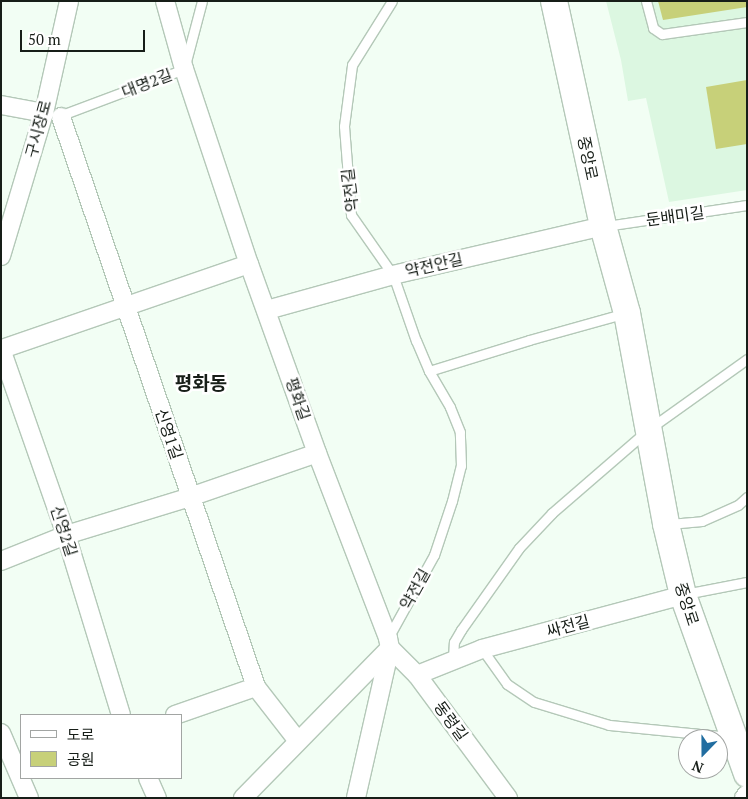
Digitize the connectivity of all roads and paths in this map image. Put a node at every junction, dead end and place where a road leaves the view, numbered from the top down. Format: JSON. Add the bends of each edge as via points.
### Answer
{"nodes":[{"id":1,"x":69,"y":1,"type":"edge"},
{"id":2,"x":165,"y":1,"type":"edge"},
{"id":3,"x":202,"y":1,"type":"edge"},
{"id":4,"x":392,"y":1,"type":"edge"},
{"id":5,"x":554,"y":1,"type":"edge"},
{"id":6,"x":646,"y":1,"type":"edge"},
{"id":7,"x":747,"y":22,"type":"edge"},
{"id":8,"x":184,"y":69,"type":"junction"},
{"id":9,"x":1,"y":105,"type":"edge"},
{"id":10,"x":44,"y":113,"type":"junction"},
{"id":11,"x":61,"y":116,"type":"junction"},
{"id":12,"x":747,"y":205,"type":"edge"},
{"id":13,"x":603,"y":226,"type":"junction"},
{"id":14,"x":1,"y":256,"type":"edge"},
{"id":15,"x":249,"y":264,"type":"junction"},
{"id":16,"x":393,"y":275,"type":"junction"},
{"id":17,"x":125,"y":305,"type":"junction"},
{"id":18,"x":267,"y":310,"type":"junction"},
{"id":19,"x":627,"y":313,"type":"junction"},
{"id":20,"x":2,"y":349,"type":"edge"},
{"id":21,"x":747,"y":360,"type":"edge"},
{"id":22,"x":429,"y":371,"type":"junction"},
{"id":23,"x":649,"y":429,"type":"junction"},
{"id":24,"x":317,"y":453,"type":"junction"},
{"id":25,"x":190,"y":497,"type":"junction"},
{"id":26,"x":747,"y":498,"type":"edge"},
{"id":27,"x":666,"y":524,"type":"junction"},
{"id":28,"x":66,"y":535,"type":"junction"},
{"id":29,"x":1,"y":561,"type":"edge"},
{"id":30,"x":747,"y":582,"type":"edge"},
{"id":31,"x":683,"y":594,"type":"junction"},
{"id":32,"x":389,"y":643,"type":"junction"},
{"id":33,"x":482,"y":650,"type":"junction"},
{"id":34,"x":453,"y":660,"type":"junction"},
{"id":35,"x":418,"y":675,"type":"junction"},
{"id":36,"x":256,"y":687,"type":"junction"},
{"id":37,"x":121,"y":714,"type":"edge"},
{"id":38,"x":178,"y":714,"type":"edge"},
{"id":39,"x":1,"y":733,"type":"edge"},
{"id":40,"x":732,"y":737,"type":"junction"},
{"id":41,"x":298,"y":741,"type":"junction"},
{"id":42,"x":747,"y":774,"type":"edge"},
{"id":43,"x":20,"y":776,"type":"edge"},
{"id":44,"x":22,"y":779,"type":"edge"},
{"id":45,"x":148,"y":779,"type":"edge"},
{"id":46,"x":747,"y":794,"type":"edge"},
{"id":47,"x":30,"y":798,"type":"edge"},
{"id":48,"x":157,"y":798,"type":"edge"},
{"id":49,"x":243,"y":798,"type":"edge"},
{"id":50,"x":356,"y":798,"type":"edge"},
{"id":51,"x":508,"y":798,"type":"edge"},
{"id":52,"x":744,"y":798,"type":"edge"}],
"edges":[{"from":1,"to":10,"type":"street","name":"구시장로"},
{"from":2,"to":8,"type":"street","name":"평화길"},
{"from":3,"to":8,"type":"lane","name":"대명2길"},
{"from":4,"to":16,"type":"lane","name":"약전길","via":[[352,64],[344,126],[351,216]]},
{"from":5,"to":13,"type":"main road","name":"중앙로"},
{"from":6,"to":7,"type":"lane","via":[[653,28],[662,34]]},
{"from":8,"to":11,"type":"lane","name":"대명2길"},
{"from":8,"to":15,"type":"street","name":"평화길"},
{"from":9,"to":10,"type":"street"},
{"from":10,"to":11,"type":"lane"},
{"from":10,"to":14,"type":"street","name":"구시장로"},
{"from":11,"to":17,"type":"street","name":"신영1길"},
{"from":12,"to":13,"type":"lane","name":"둔배미길"},
{"from":13,"to":16,"type":"street","name":"약전안길"},
{"from":13,"to":19,"type":"main road","name":"중앙로"},
{"from":15,"to":17,"type":"street"},
{"from":15,"to":18,"type":"street","name":"평화길"},
{"from":16,"to":18,"type":"street","name":"약전안길"},
{"from":16,"to":22,"type":"lane","name":"약전길"},
{"from":17,"to":20,"type":"street"},
{"from":17,"to":25,"type":"street","name":"신영1길"},
{"from":18,"to":24,"type":"street","name":"평화길"},
{"from":19,"to":22,"type":"lane"},
{"from":19,"to":23,"type":"main road","name":"중앙로"},
{"from":20,"to":28,"type":"street","name":"신영2길"},
{"from":21,"to":23,"type":"lane"},
{"from":22,"to":32,"type":"lane","name":"약전길","via":[[460,432],[461,466],[434,555]]},
{"from":23,"to":27,"type":"main road","name":"중앙로"},
{"from":23,"to":34,"type":"lane","via":[[552,513],[519,548],[454,642]]},
{"from":24,"to":25,"type":"street"},
{"from":24,"to":32,"type":"street","name":"평화길"},
{"from":25,"to":28,"type":"street"},
{"from":25,"to":36,"type":"street","name":"신영1길"},
{"from":26,"to":27,"type":"lane","via":[[702,521]]},
{"from":27,"to":31,"type":"main road","name":"중앙로"},
{"from":28,"to":29,"type":"street"},
{"from":28,"to":37,"type":"street","name":"신영2길"},
{"from":30,"to":31,"type":"lane"},
{"from":31,"to":33,"type":"street","name":"싸전길"},
{"from":31,"to":40,"type":"main road","name":"중앙로"},
{"from":32,"to":35,"type":"street","name":"동령길"},
{"from":32,"to":41,"type":"street"},
{"from":32,"to":50,"type":"street"},
{"from":33,"to":34,"type":"street","name":"싸전길"},
{"from":33,"to":40,"type":"lane","via":[[507,684],[534,702],[608,725]]},
{"from":34,"to":35,"type":"street","name":"싸전길"},
{"from":35,"to":51,"type":"street","name":"동령길"},
{"from":36,"to":38,"type":"street"},
{"from":36,"to":41,"type":"street","name":"신영1길"},
{"from":39,"to":43,"type":"street"},
{"from":40,"to":42,"type":"main road","name":"중앙로"},
{"from":41,"to":49,"type":"street"},
{"from":44,"to":47,"type":"street"},
{"from":45,"to":48,"type":"street"},
{"from":46,"to":52,"type":"street"}]}
